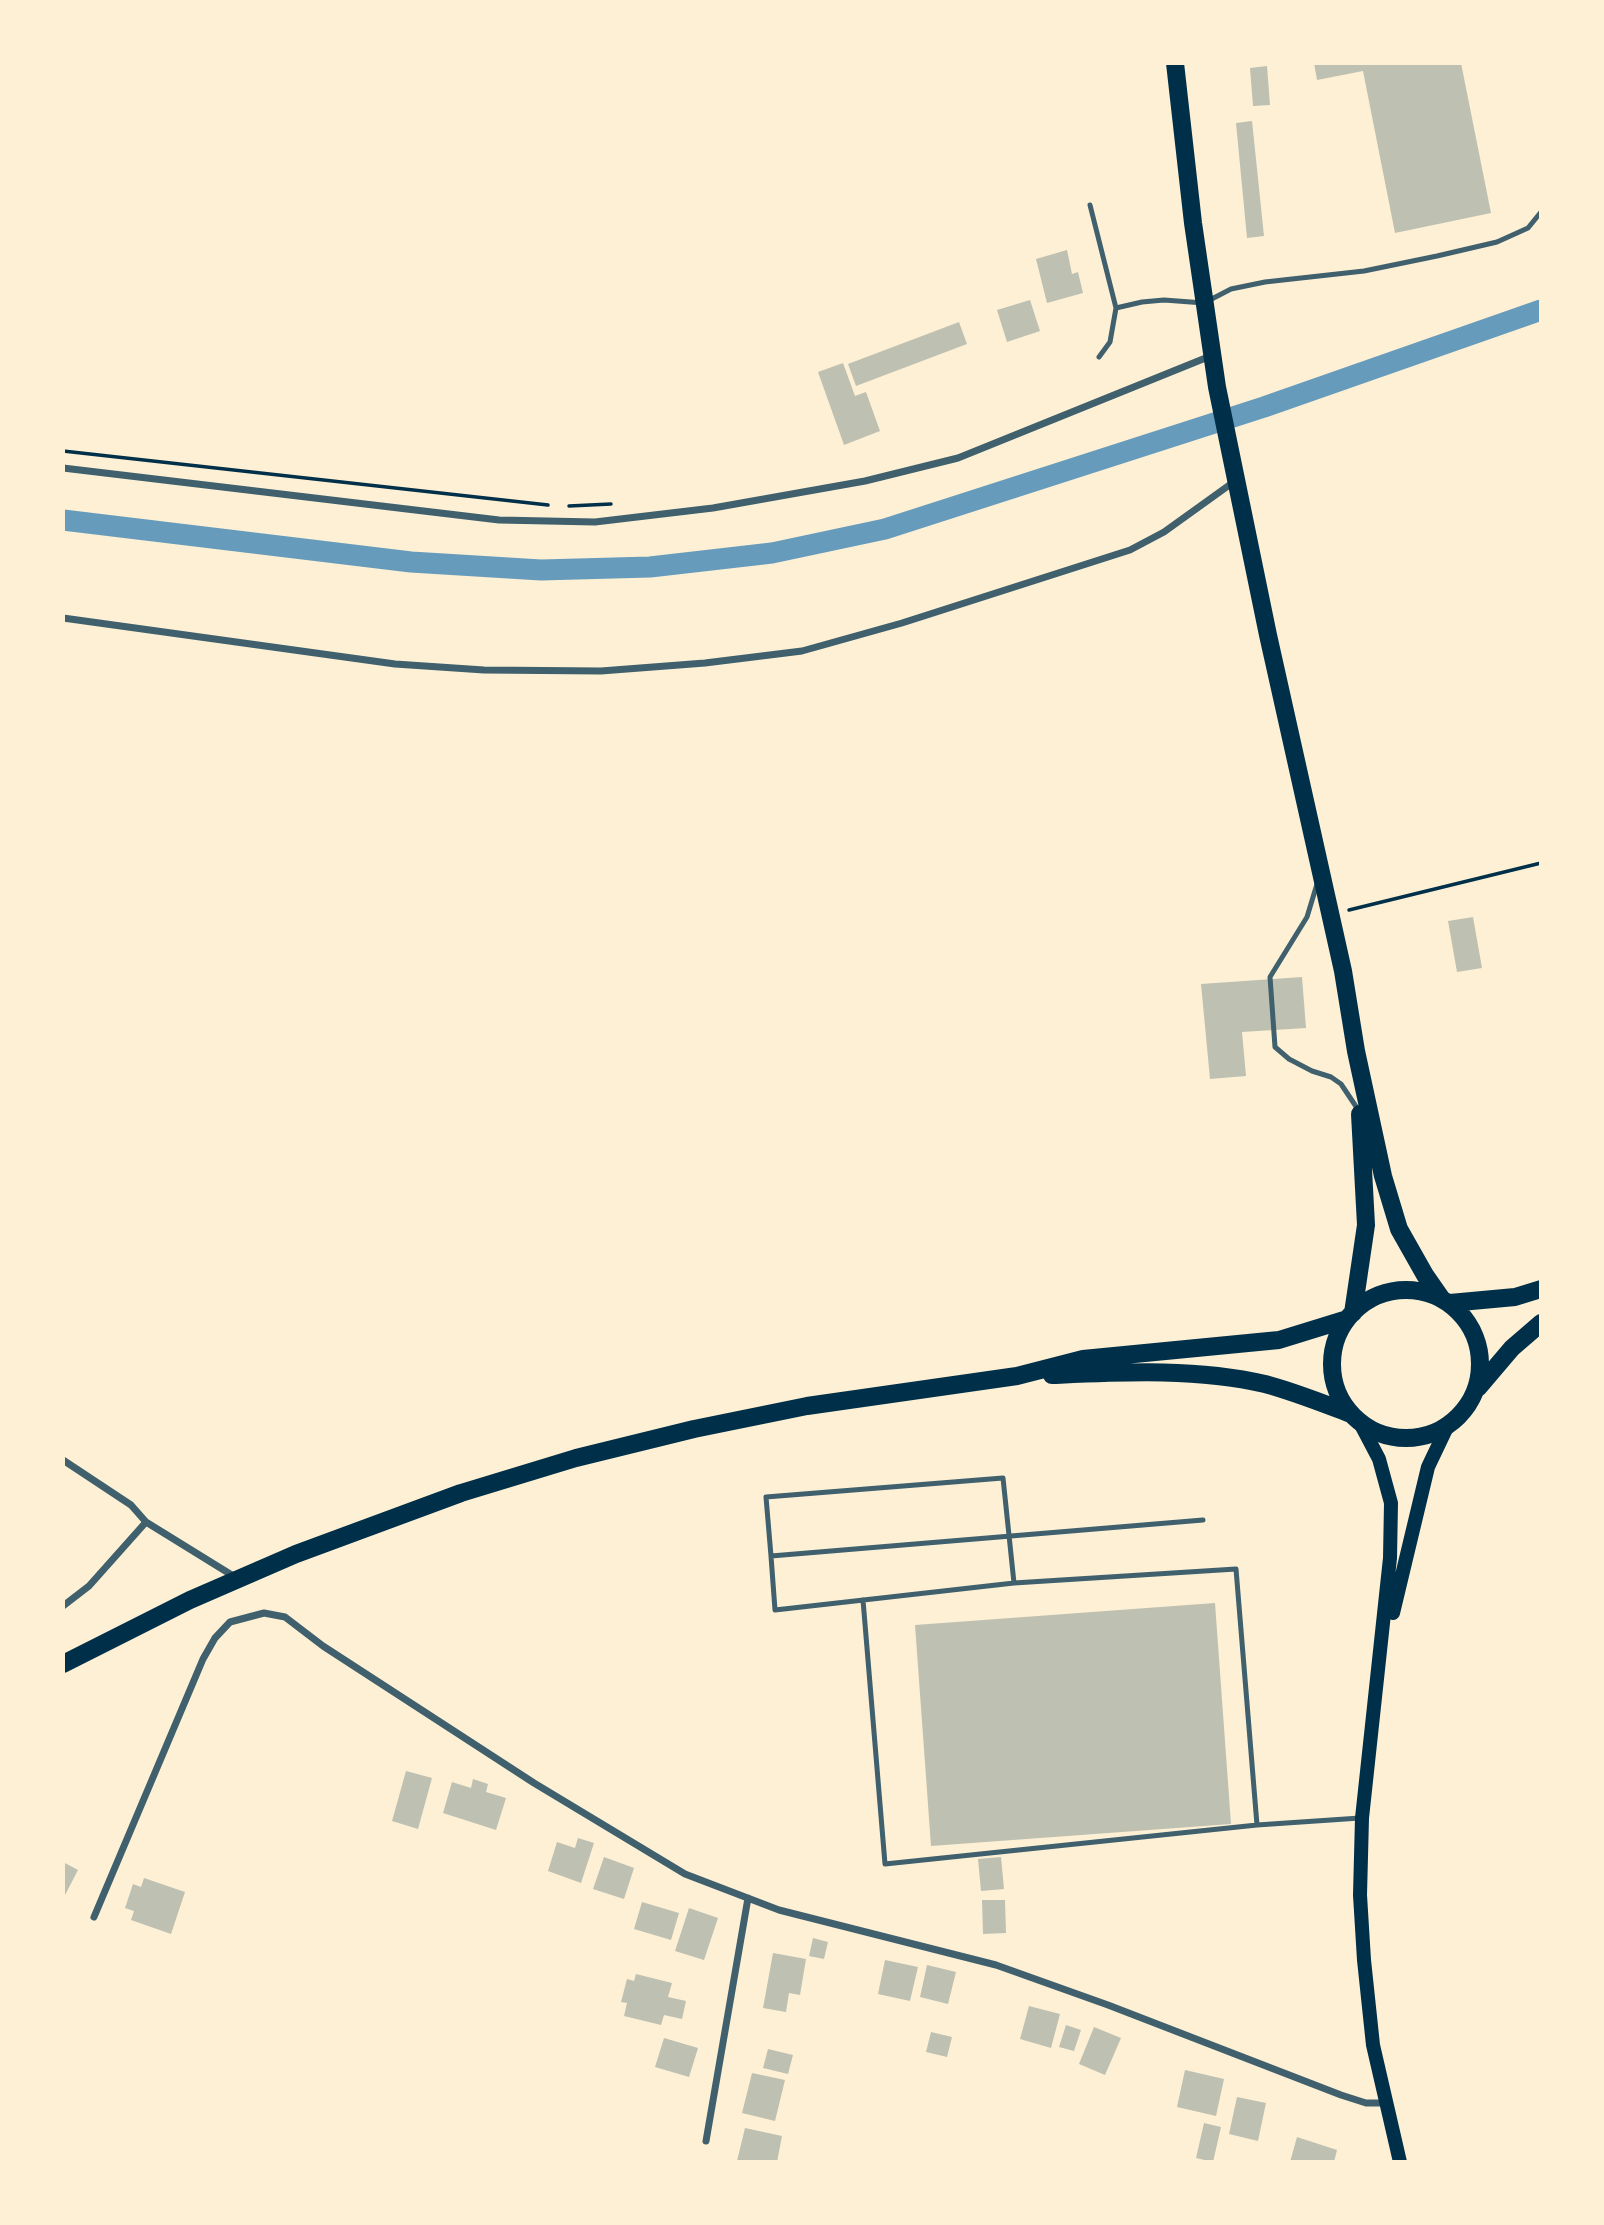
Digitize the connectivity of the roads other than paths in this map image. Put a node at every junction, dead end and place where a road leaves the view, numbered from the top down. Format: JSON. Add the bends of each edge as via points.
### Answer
{"nodes":[{"id":1,"x":1175,"y":63,"type":"edge"},
{"id":2,"x":1090,"y":205,"type":"dead end"},
{"id":3,"x":1541,"y":212,"type":"edge"},
{"id":4,"x":1204,"y":303,"type":"junction"},
{"id":5,"x":1116,"y":308,"type":"junction"},
{"id":6,"x":1213,"y":354,"type":"junction"},
{"id":7,"x":1099,"y":357,"type":"dead end"},
{"id":8,"x":63,"y":468,"type":"edge"},
{"id":9,"x":1235,"y":481,"type":"junction"},
{"id":10,"x":63,"y":618,"type":"edge"},
{"id":11,"x":1321,"y":872,"type":"junction"},
{"id":12,"x":1356,"y":1051,"type":"junction"},
{"id":13,"x":1360,"y":1114,"type":"junction"},
{"id":14,"x":1541,"y":1289,"type":"edge"},
{"id":15,"x":1446,"y":1301,"type":"junction"},
{"id":16,"x":1350,"y":1316,"type":"junction"},
{"id":17,"x":1541,"y":1322,"type":"edge"},
{"id":18,"x":1017,"y":1376,"type":"junction"},
{"id":19,"x":1475,"y":1391,"type":"junction"},
{"id":20,"x":1356,"y":1418,"type":"junction"},
{"id":21,"x":1448,"y":1425,"type":"junction"},
{"id":22,"x":63,"y":1460,"type":"edge"},
{"id":23,"x":1203,"y":1520,"type":"dead end"},
{"id":24,"x":146,"y":1522,"type":"junction"},
{"id":25,"x":1009,"y":1535,"type":"junction"},
{"id":26,"x":771,"y":1556,"type":"junction"},
{"id":27,"x":238,"y":1579,"type":"junction"},
{"id":28,"x":1014,"y":1583,"type":"junction"},
{"id":29,"x":863,"y":1600,"type":"junction"},
{"id":30,"x":63,"y":1606,"type":"edge"},
{"id":31,"x":63,"y":1664,"type":"edge"},
{"id":32,"x":1378,"y":1679,"type":"junction"},
{"id":33,"x":1362,"y":1818,"type":"junction"},
{"id":34,"x":1257,"y":1825,"type":"junction"},
{"id":35,"x":748,"y":1898,"type":"junction"},
{"id":36,"x":94,"y":1917,"type":"dead end"},
{"id":37,"x":1386,"y":2103,"type":"junction"},
{"id":38,"x":706,"y":2141,"type":"dead end"},
{"id":39,"x":1400,"y":2162,"type":"edge"}],
"edges":[{"from":1,"to":4,"type":"main road"},
{"from":2,"to":5,"type":"lane"},
{"from":3,"to":4,"type":"lane","via":[[1528,228],[1497,242],[1364,271],[1231,289]]},
{"from":4,"to":5,"type":"lane","via":[[1164,300]]},
{"from":4,"to":6,"type":"main road"},
{"from":5,"to":7,"type":"lane","via":[[1110,342]]},
{"from":6,"to":8,"type":"street","via":[[958,458],[866,481],[713,508],[595,522],[499,520]]},
{"from":6,"to":9,"type":"main road"},
{"from":9,"to":10,"type":"street","via":[[1164,533],[1129,550],[802,651],[705,663],[601,671],[396,664]]},
{"from":9,"to":11,"type":"main road"},
{"from":11,"to":12,"type":"main road"},
{"from":11,"to":13,"type":"lane","via":[[1307,917],[1270,976],[1275,1047],[1289,1059],[1341,1084]]},
{"from":12,"to":13,"type":"main road"},
{"from":12,"to":15,"type":"main road","via":[[1399,1229]]},
{"from":13,"to":16,"type":"main road","via":[[1366,1225]]},
{"from":14,"to":15,"type":"main road","via":[[1515,1297]]},
{"from":15,"to":16,"type":"main road","via":[[1418,1290],[1394,1290],[1371,1298]]},
{"from":15,"to":19,"type":"main road","via":[[1467,1321],[1478,1343],[1481,1367]]},
{"from":16,"to":18,"type":"main road","via":[[1279,1340],[1083,1359]]},
{"from":16,"to":20,"type":"main road","via":[[1332,1358],[1340,1398]]},
{"from":17,"to":19,"type":"main road"},
{"from":18,"to":20,"type":"main road","via":[[1144,1371],[1209,1376],[1308,1396]]},
{"from":18,"to":27,"type":"main road","via":[[807,1406],[576,1458],[461,1493]]},
{"from":19,"to":21,"type":"main road"},
{"from":20,"to":21,"type":"main road","via":[[1380,1433],[1403,1438],[1426,1435]]},
{"from":20,"to":32,"type":"main road","via":[[1380,1459],[1391,1503]]},
{"from":21,"to":32,"type":"main road","via":[[1427,1466]]},
{"from":22,"to":24,"type":"street","via":[[131,1505]]},
{"from":23,"to":25,"type":"lane"},
{"from":24,"to":27,"type":"street"},
{"from":24,"to":30,"type":"street","via":[[89,1586]]},
{"from":25,"to":26,"type":"lane"},
{"from":25,"to":26,"type":"lane","via":[[1003,1478],[766,1497]]},
{"from":25,"to":28,"type":"lane"},
{"from":26,"to":29,"type":"lane","via":[[775,1610]]},
{"from":27,"to":31,"type":"main road"},
{"from":28,"to":29,"type":"lane"},
{"from":28,"to":34,"type":"lane","via":[[1236,1569]]},
{"from":29,"to":34,"type":"lane","via":[[885,1864]]},
{"from":32,"to":33,"type":"main road"},
{"from":33,"to":34,"type":"lane"},
{"from":33,"to":37,"type":"main road","via":[[1364,1960],[1373,2045]]},
{"from":35,"to":36,"type":"street","via":[[685,1874],[534,1783],[285,1617],[264,1613],[230,1622],[203,1659]]},
{"from":35,"to":37,"type":"street","via":[[996,1965],[1341,2095],[1366,2103]]},
{"from":35,"to":38,"type":"street"},
{"from":37,"to":39,"type":"main road"}]}
